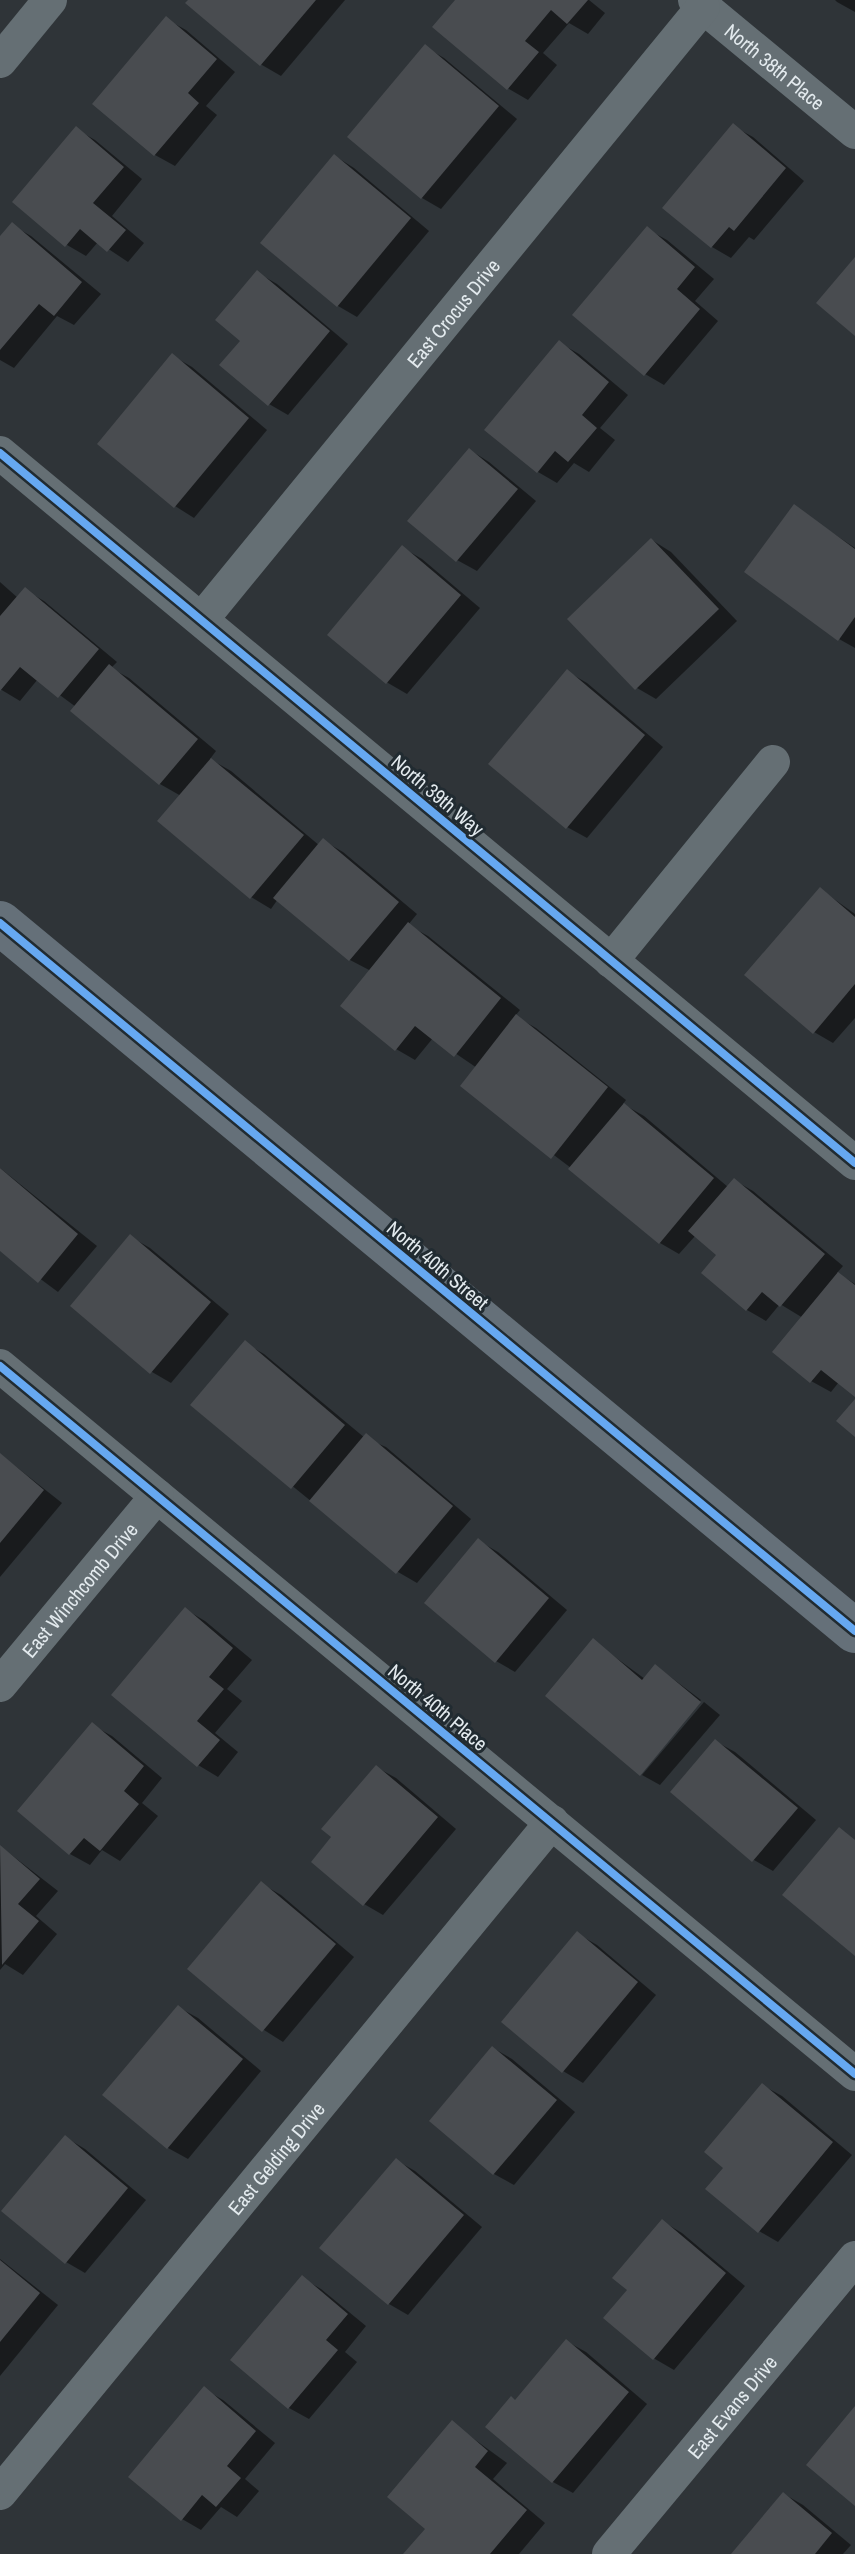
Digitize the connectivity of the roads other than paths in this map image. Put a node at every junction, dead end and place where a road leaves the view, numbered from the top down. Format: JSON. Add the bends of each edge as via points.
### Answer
{"nodes":[{"id":1,"x":50,"y":0,"type":"edge"},
{"id":2,"x":699,"y":4,"type":"edge"},
{"id":3,"x":0,"y":61,"type":"edge"},
{"id":4,"x":855,"y":132,"type":"edge"},
{"id":5,"x":0,"y":453,"type":"edge"},
{"id":6,"x":202,"y":619,"type":"junction"},
{"id":7,"x":773,"y":762,"type":"dead end"},
{"id":8,"x":0,"y":923,"type":"edge"},
{"id":9,"x":611,"y":961,"type":"junction"},
{"id":10,"x":855,"y":1163,"type":"edge"},
{"id":11,"x":0,"y":1366,"type":"edge"},
{"id":12,"x":157,"y":1496,"type":"junction"},
{"id":13,"x":855,"y":1631,"type":"edge"},
{"id":14,"x":0,"y":1685,"type":"edge"},
{"id":15,"x":552,"y":1822,"type":"junction"},
{"id":16,"x":855,"y":2074,"type":"edge"},
{"id":17,"x":855,"y":2258,"type":"edge"},
{"id":18,"x":0,"y":2493,"type":"edge"},
{"id":19,"x":609,"y":2554,"type":"edge"}],
"edges":[{"from":1,"to":3,"type":"street"},
{"from":2,"to":4,"type":"street","name":"North 38th Place"},
{"from":2,"to":6,"type":"street","name":"East Crocus Drive"},
{"from":5,"to":6,"type":"street","name":"North 39th Way"},
{"from":6,"to":9,"type":"street","name":"North 39th Way"},
{"from":7,"to":9,"type":"street"},
{"from":8,"to":13,"type":"main road","name":"North 40th Street"},
{"from":9,"to":10,"type":"street","name":"North 39th Way"},
{"from":11,"to":12,"type":"street","name":"North 40th Place"},
{"from":12,"to":14,"type":"street","name":"East Winchcomb Drive"},
{"from":12,"to":15,"type":"street","name":"North 40th Place"},
{"from":15,"to":16,"type":"street","name":"North 40th Place"},
{"from":15,"to":18,"type":"street","name":"East Gelding Drive"},
{"from":17,"to":19,"type":"street","name":"East Evans Drive"}]}
